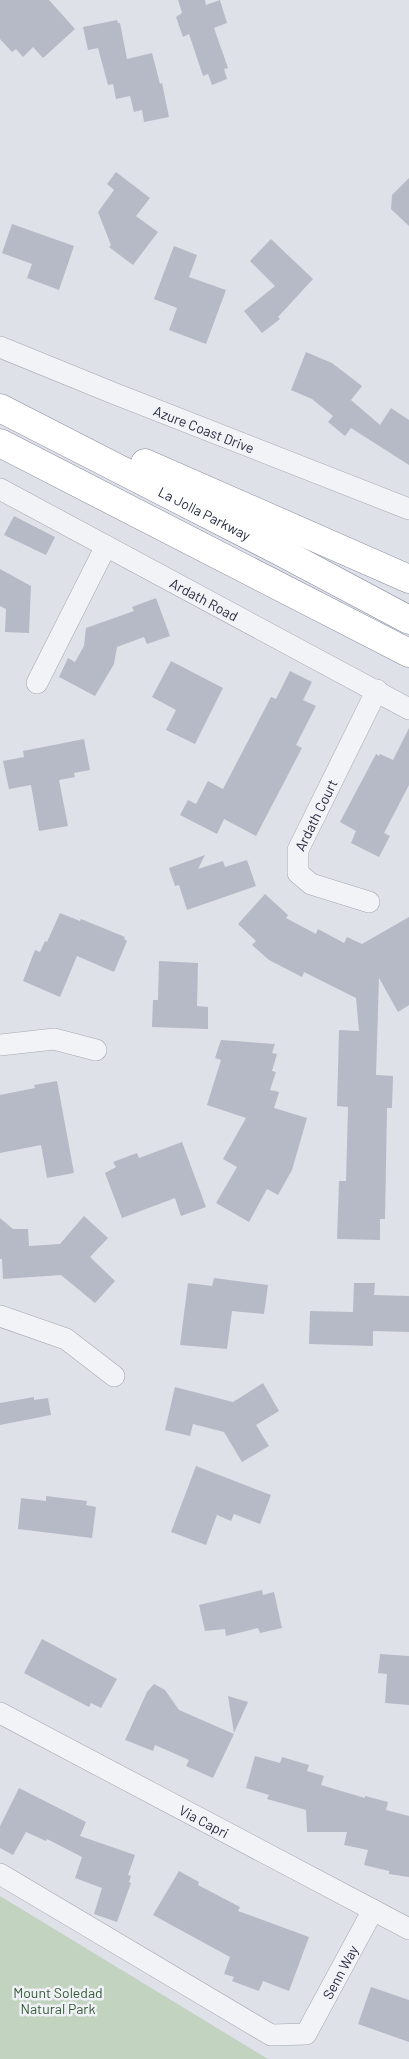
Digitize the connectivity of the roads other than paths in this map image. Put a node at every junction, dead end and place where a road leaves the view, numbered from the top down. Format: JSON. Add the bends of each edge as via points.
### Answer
{"nodes":[{"id":1,"x":0,"y":347,"type":"edge"},
{"id":2,"x":0,"y":403,"type":"edge"},
{"id":3,"x":0,"y":408,"type":"edge"},
{"id":4,"x":0,"y":443,"type":"edge"},
{"id":5,"x":0,"y":489,"type":"edge"},
{"id":6,"x":409,"y":509,"type":"edge"},
{"id":7,"x":106,"y":546,"type":"junction"},
{"id":8,"x":409,"y":579,"type":"edge"},
{"id":9,"x":409,"y":620,"type":"edge"},
{"id":10,"x":409,"y":653,"type":"edge"},
{"id":11,"x":37,"y":683,"type":"dead end"},
{"id":12,"x":377,"y":690,"type":"junction"},
{"id":13,"x":409,"y":708,"type":"edge"},
{"id":14,"x":369,"y":902,"type":"dead end"},
{"id":15,"x":0,"y":1045,"type":"edge"},
{"id":16,"x":96,"y":1050,"type":"dead end"},
{"id":17,"x":0,"y":1316,"type":"edge"},
{"id":18,"x":114,"y":1376,"type":"dead end"},
{"id":19,"x":0,"y":1713,"type":"edge"},
{"id":20,"x":0,"y":1874,"type":"edge"},
{"id":21,"x":373,"y":1910,"type":"junction"},
{"id":22,"x":409,"y":1929,"type":"edge"}],
"edges":[{"from":1,"to":6,"type":"street","name":"Azure Coast Drive"},
{"from":2,"to":8,"type":"highway"},
{"from":3,"to":9,"type":"highway","name":"La Jolla Parkway"},
{"from":4,"to":10,"type":"highway"},
{"from":5,"to":7,"type":"street","name":"Ardath Road"},
{"from":7,"to":11,"type":"street"},
{"from":7,"to":12,"type":"street","name":"Ardath Road"},
{"from":12,"to":13,"type":"street","name":"Ardath Road"},
{"from":12,"to":14,"type":"street","name":"Ardath Court","via":[[298,850],[298,873],[311,884]]},
{"from":15,"to":16,"type":"street","via":[[54,1039]]},
{"from":17,"to":18,"type":"street","via":[[66,1339]]},
{"from":19,"to":21,"type":"street","name":"Via Capri"},
{"from":20,"to":21,"type":"street","name":"Senn Way","via":[[271,2035],[306,2034]]},
{"from":21,"to":22,"type":"street","name":"Via Capri"}]}
